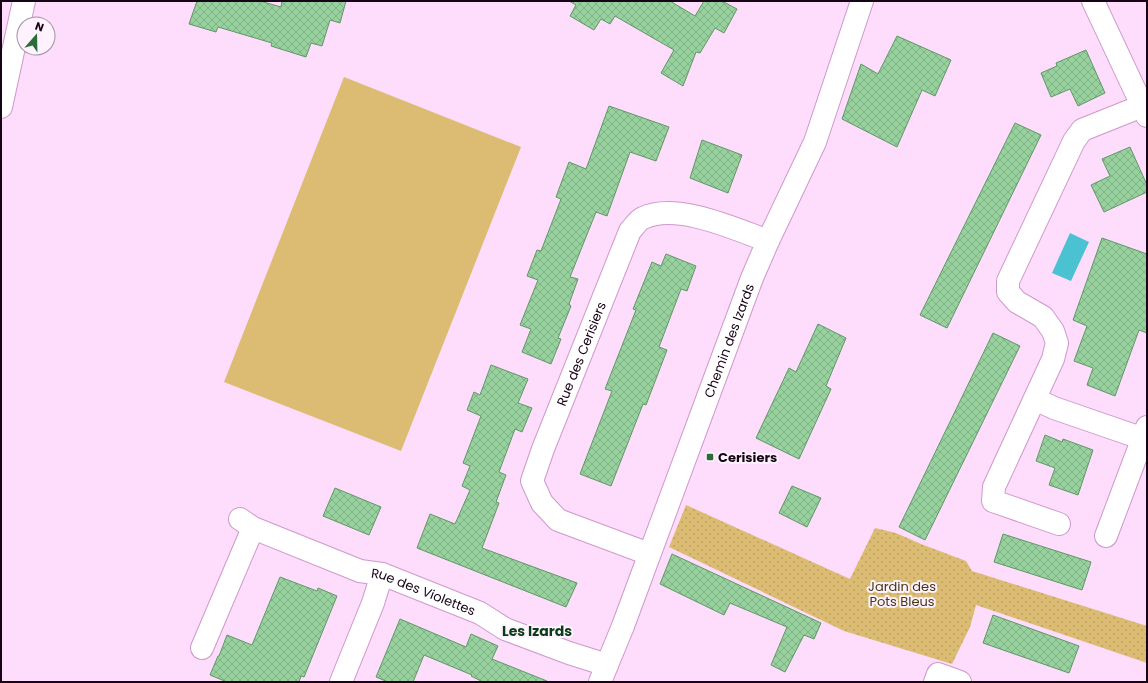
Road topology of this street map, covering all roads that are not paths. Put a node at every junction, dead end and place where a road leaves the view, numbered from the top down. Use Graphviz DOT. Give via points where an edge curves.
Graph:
graph roads {
  1 [pos="24,1"];
  2 [pos="862,1"];
  3 [pos="1093,1"];
  4 [pos="1,107"];
  5 [pos="1145,111"];
  6 [pos="768,241"];
  7 [pos="1035,399"];
  8 [pos="1146,435"];
  9 [pos="1059,524"];
  10 [pos="1106,536"];
  11 [pos="649,554"];
  12 [pos="382,574"];
  13 [pos="202,648"];
  14 [pos="603,674"];
  15 [pos="341,682"];
  16 [pos="935,682"];
  17 [pos="960,682"];
  1 -- 4 [label="street"];
  2 -- 6 [label="street, Chemin des Izards" via="815,142"];
  3 -- 5 [label="street"];
  5 -- 7 [label="street" via="1082,130 1074,141 1008,281 1008,292 1017,302 1043,317 1057,342 1053,359"];
  6 -- 11 [label="street, Chemin des Izards"];
  6 -- 11 [label="street, Rue des Cerisiers" via="691,215 665,213 642,218 630,231 544,449 532,481 542,503 558,520"];
  7 -- 8 [label="street" via="1054,408"];
  7 -- 9 [label="street" via="994,487 993,501"];
  8 -- 10 [label="street"];
  11 -- 14 [label="street, Chemin des Izards"];
  12 -- 13 [label="street, Rue des Violettes" via="360,571 246,524"];
  12 -- 14 [label="street, Rue des Violettes" via="480,613 505,629 569,653"];
  12 -- 15 [label="street"];
  16 -- 17 [label="street" via="938,674"];
}
